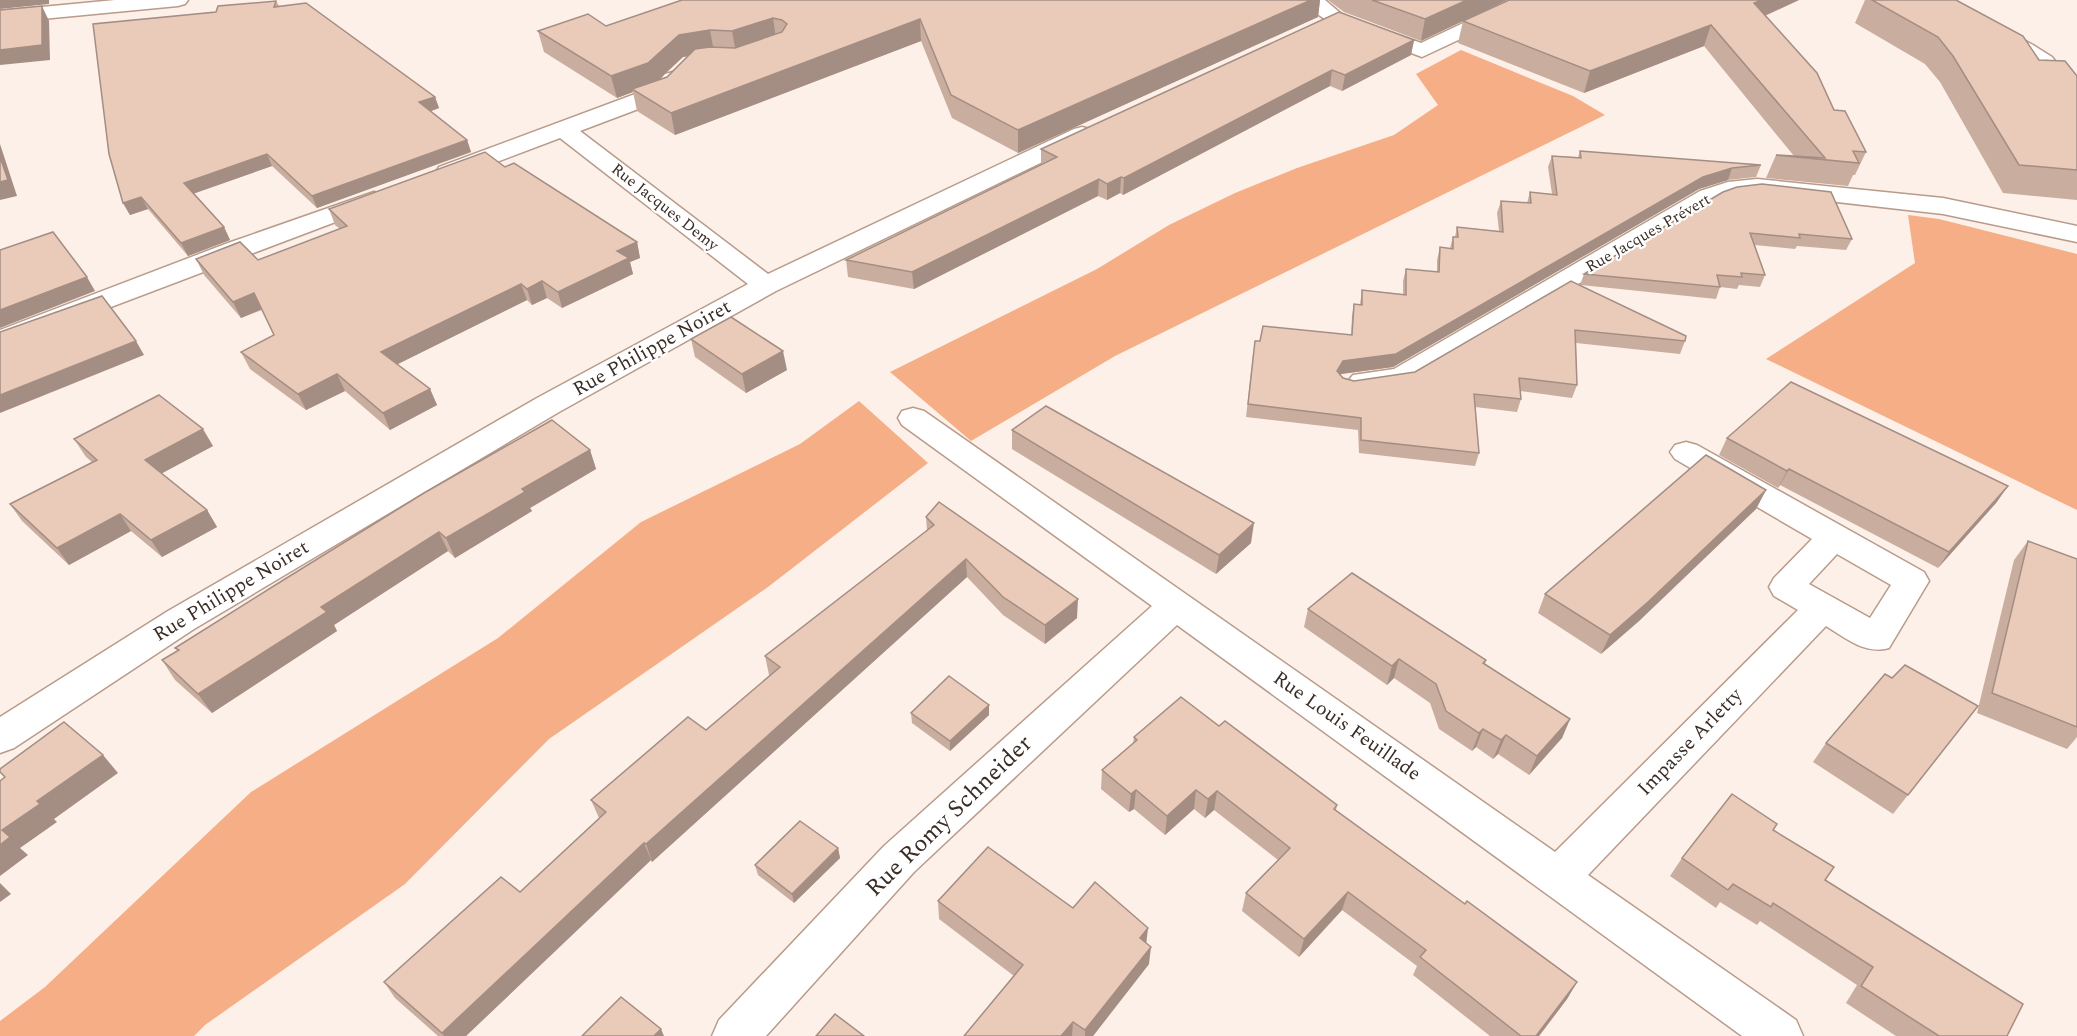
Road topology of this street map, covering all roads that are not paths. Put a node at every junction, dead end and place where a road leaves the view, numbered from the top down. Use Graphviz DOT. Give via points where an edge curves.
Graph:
graph roads {
  1 [pos="177,0"];
  2 [pos="1307,0"];
  3 [pos="1528,0"];
  4 [pos="1934,0"];
  5 [pos="0,17"];
  6 [pos="1336,18"];
  7 [pos="1305,32"];
  8 [pos="692,64"];
  9 [pos="689,88"];
  10 [pos="662,92"];
  11 [pos="2077,104"];
  12 [pos="1104,124"];
  13 [pos="564,130"];
  14 [pos="426,180"];
  15 [pos="392,192"];
  16 [pos="2077,234"];
  17 [pos="766,285"];
  18 [pos="0,340"];
  19 [pos="1351,382"];
  20 [pos="913,418"];
  21 [pos="1686,452"];
  22 [pos="1834,536"];
  23 [pos="1175,606"];
  24 [pos="1822,608"];
  25 [pos="0,737"];
  26 [pos="1558,877"];
  27 [pos="735,1036"];
  28 [pos="1780,1036"];
  1 -- 5 [label="street"];
  2 -- 6 [label="street"];
  3 -- 6 [label="street" via="1422,51"];
  4 -- 11 [label="street" via="2026,48 2044,62"];
  6 -- 7 [label="street"];
  8 -- 10 [label="street"];
  9 -- 10 [label="street"];
  10 -- 13 [label="street"];
  12 -- 17 [label="street, Rue Philippe Noiret"];
  13 -- 14 [label="street"];
  13 -- 17 [label="street, Rue Jacques Demy"];
  15 -- 18 [label="street"];
  16 -- 19 [label="street, Rue Jacques Prévert" via="1943,206 1757,186 1728,189 1708,196 1401,376"];
  17 -- 25 [label="street, Rue Philippe Noiret" via="548,405 181,620"];
  20 -- 23 [label="street, Rue Louis Feuillade"];
  21 -- 22 [label="street"];
  22 -- 24 [label="street" via="1786,587"];
  22 -- 24 [label="street" via="1912,581 1876,638"];
  23 -- 26 [label="street, Rue Louis Feuillade"];
  23 -- 27 [label="street, Rue Romy Schneider" via="899,859"];
  24 -- 26 [label="street, Impasse Arletty"];
  26 -- 28 [label="street, Rue Louis Feuillade"];
}
